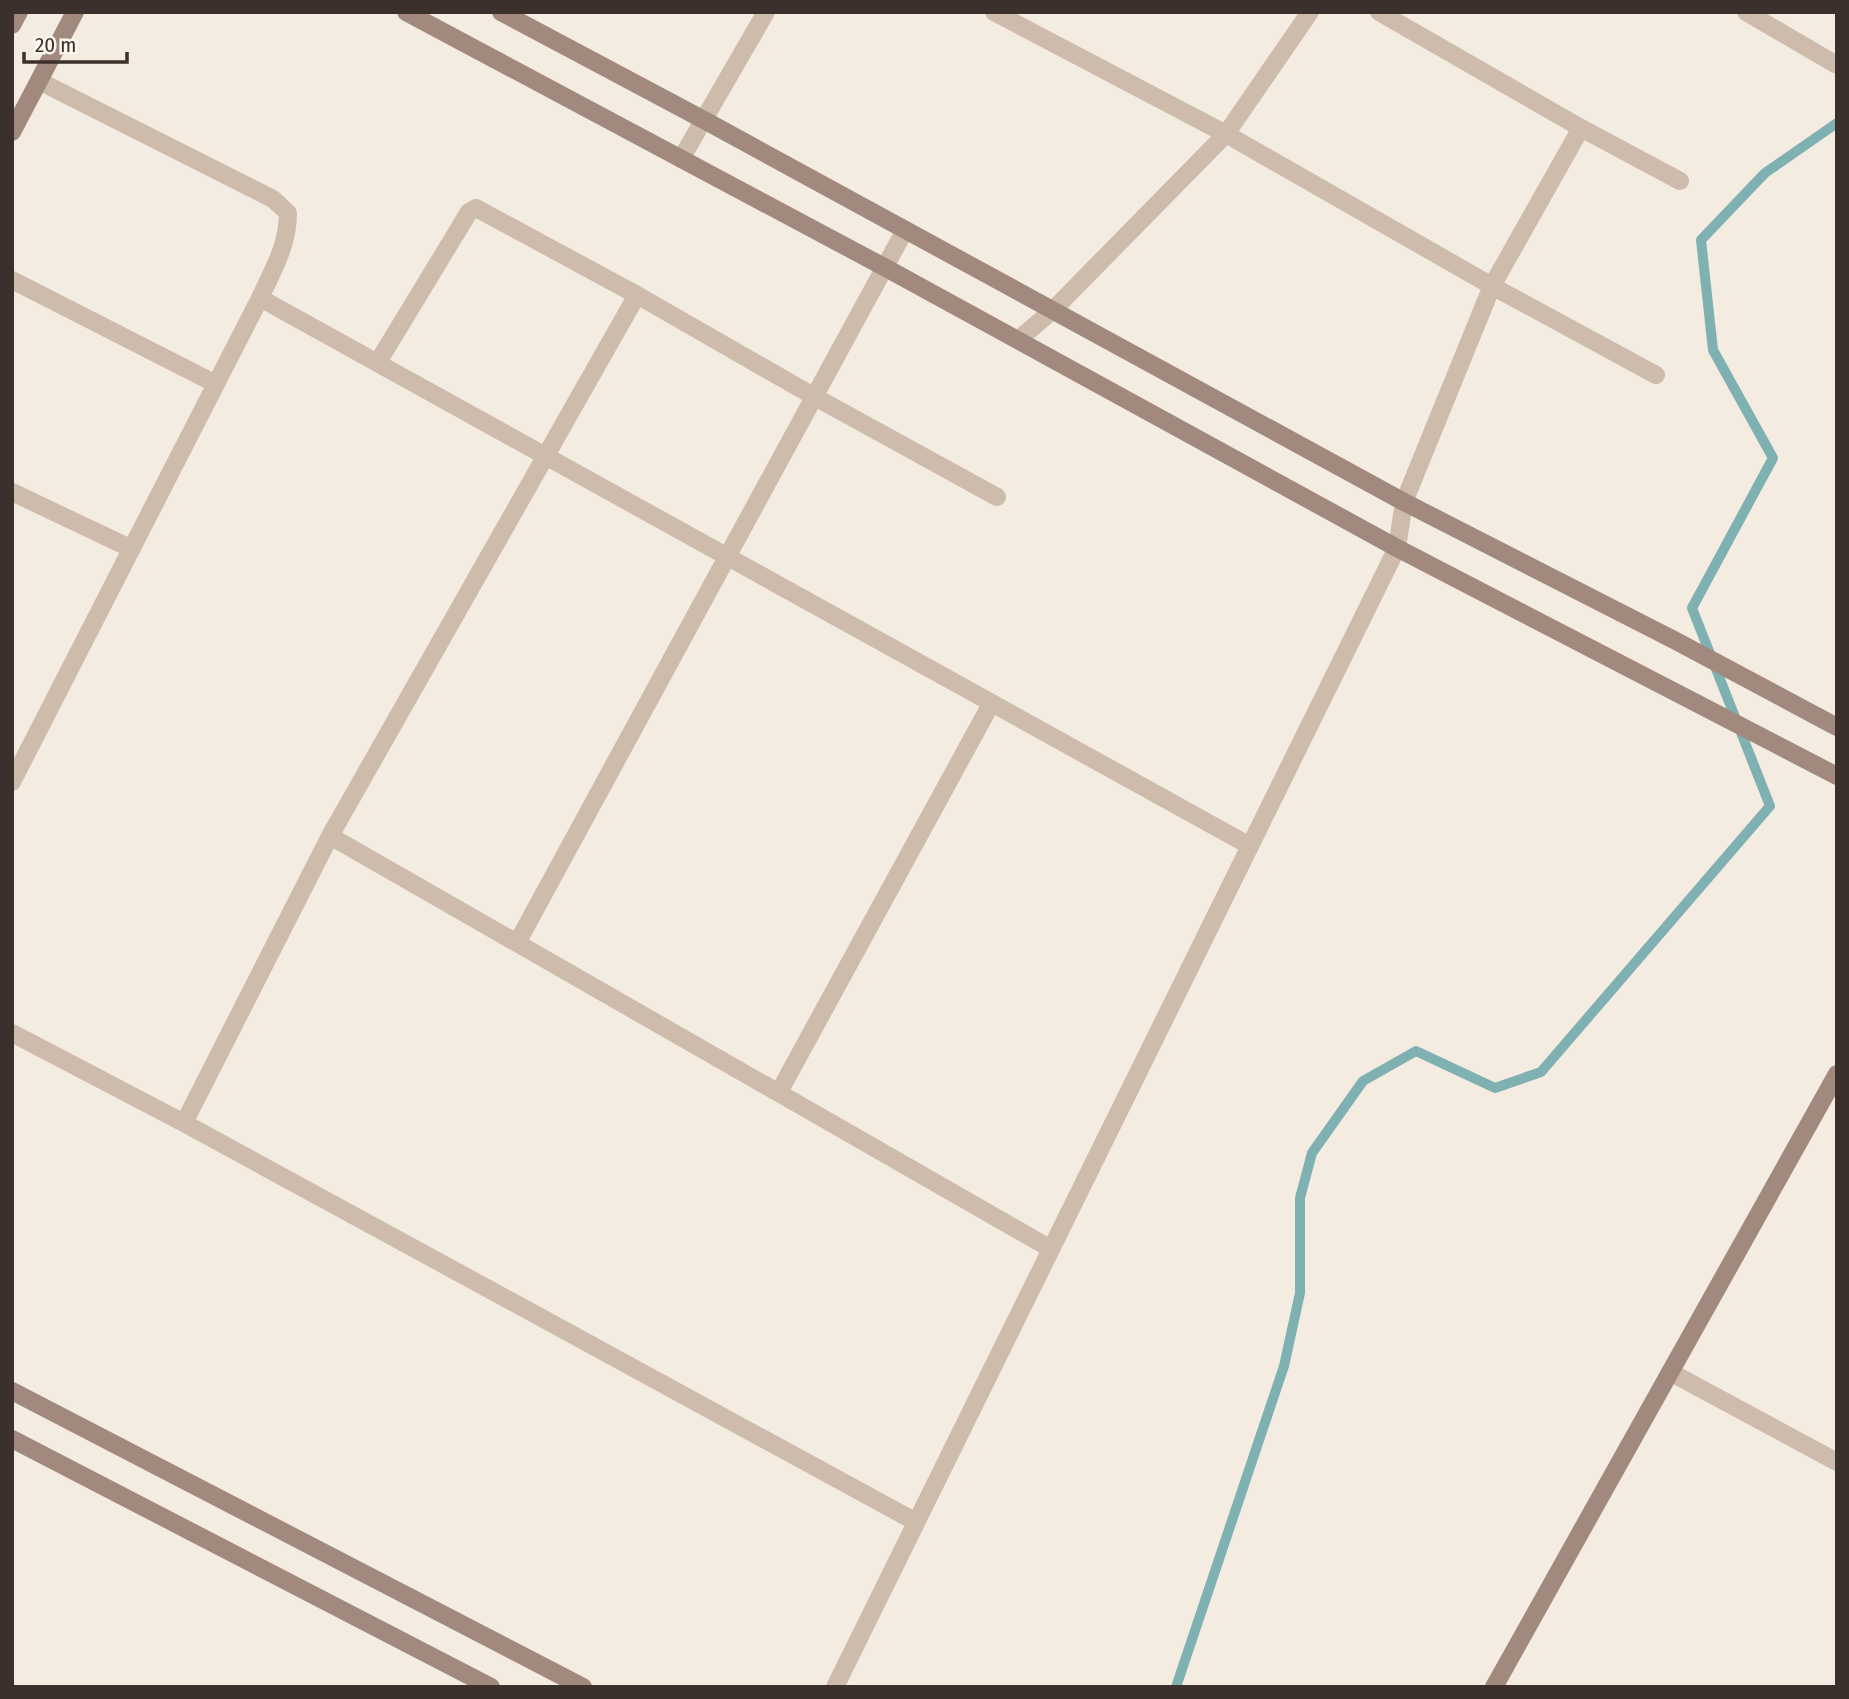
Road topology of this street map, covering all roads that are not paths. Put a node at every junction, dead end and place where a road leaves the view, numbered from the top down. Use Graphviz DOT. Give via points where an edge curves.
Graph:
graph roads {
  1 [pos="19,12"];
  2 [pos="75,12"];
  3 [pos="406,12"];
  4 [pos="501,12"];
  5 [pos="766,12"];
  6 [pos="994,12"];
  7 [pos="1310,12"];
  8 [pos="1379,12"];
  9 [pos="1746,12"];
  10 [pos="12,25"];
  11 [pos="1835,64"];
  12 [pos="38,81"];
  13 [pos="704,120"];
  14 [pos="1581,128"];
  15 [pos="12,132"];
  16 [pos="1226,134"];
  17 [pos="681,159"];
  18 [pos="1680,181"];
  19 [pos="905,230"];
  20 [pos="886,268"];
  21 [pos="12,280"];
  22 [pos="1492,286"];
  23 [pos="637,295"];
  24 [pos="260,299"];
  25 [pos="1053,310"];
  26 [pos="1018,340"];
  27 [pos="378,362"];
  28 [pos="1656,375"];
  29 [pos="216,384"];
  30 [pos="815,397"];
  31 [pos="545,456"];
  32 [pos="12,492"];
  33 [pos="997,497"];
  34 [pos="1404,502"];
  35 [pos="1397,548"];
  36 [pos="132,549"];
  37 [pos="727,557"];
  38 [pos="990,704"];
  39 [pos="1837,727"];
  40 [pos="1837,776"];
  41 [pos="12,782"];
  42 [pos="330,836"];
  43 [pos="1250,846"];
  44 [pos="517,943"];
  45 [pos="12,1033"];
  46 [pos="1837,1074"];
  47 [pos="779,1092"];
  48 [pos="184,1123"];
  49 [pos="1051,1249"];
  50 [pos="1670,1372"];
  51 [pos="12,1391"];
  52 [pos="12,1439"];
  53 [pos="1837,1462"];
  54 [pos="916,1522"];
  55 [pos="491,1687"];
  56 [pos="583,1687"];
  57 [pos="835,1687"];
  58 [pos="1494,1687"];
  1 -- 10 [label="street"];
  2 -- 12 [label="street"];
  3 -- 17 [label="street"];
  4 -- 13 [label="street"];
  5 -- 13 [label="street"];
  6 -- 16 [label="street"];
  7 -- 16 [label="street"];
  8 -- 14 [label="street"];
  9 -- 11 [label="street"];
  12 -- 15 [label="street"];
  12 -- 24 [label="street" via="247,185 288,213 288,232"];
  13 -- 17 [label="street"];
  13 -- 19 [label="street"];
  14 -- 18 [label="street"];
  14 -- 22 [label="street"];
  16 -- 22 [label="street"];
  16 -- 25 [label="street"];
  17 -- 20 [label="street"];
  19 -- 20 [label="street"];
  19 -- 25 [label="street"];
  20 -- 26 [label="street"];
  20 -- 30 [label="street"];
  21 -- 29 [label="street"];
  22 -- 28 [label="street"];
  22 -- 34 [label="street"];
  23 -- 27 [label="street" via="480,209 472,209"];
  23 -- 30 [label="street"];
  23 -- 31 [label="street"];
  24 -- 27 [label="street"];
  24 -- 29 [label="street"];
  25 -- 26 [label="street"];
  25 -- 34 [label="street"];
  26 -- 35 [label="street"];
  27 -- 31 [label="street"];
  29 -- 36 [label="street"];
  30 -- 33 [label="street"];
  30 -- 37 [label="street"];
  31 -- 37 [label="street"];
  31 -- 42 [label="street"];
  32 -- 36 [label="street"];
  34 -- 35 [label="street"];
  34 -- 39 [label="street"];
  35 -- 40 [label="street"];
  35 -- 43 [label="street"];
  36 -- 41 [label="street"];
  37 -- 38 [label="street"];
  37 -- 44 [label="street"];
  38 -- 43 [label="street"];
  38 -- 47 [label="street"];
  42 -- 44 [label="street"];
  42 -- 48 [label="street"];
  43 -- 49 [label="street"];
  44 -- 47 [label="street"];
  45 -- 48 [label="street"];
  46 -- 50 [label="street"];
  47 -- 49 [label="street"];
  48 -- 54 [label="street"];
  49 -- 54 [label="street"];
  50 -- 53 [label="street"];
  50 -- 58 [label="street"];
  51 -- 56 [label="street"];
  52 -- 55 [label="street"];
  54 -- 57 [label="street"];
}
